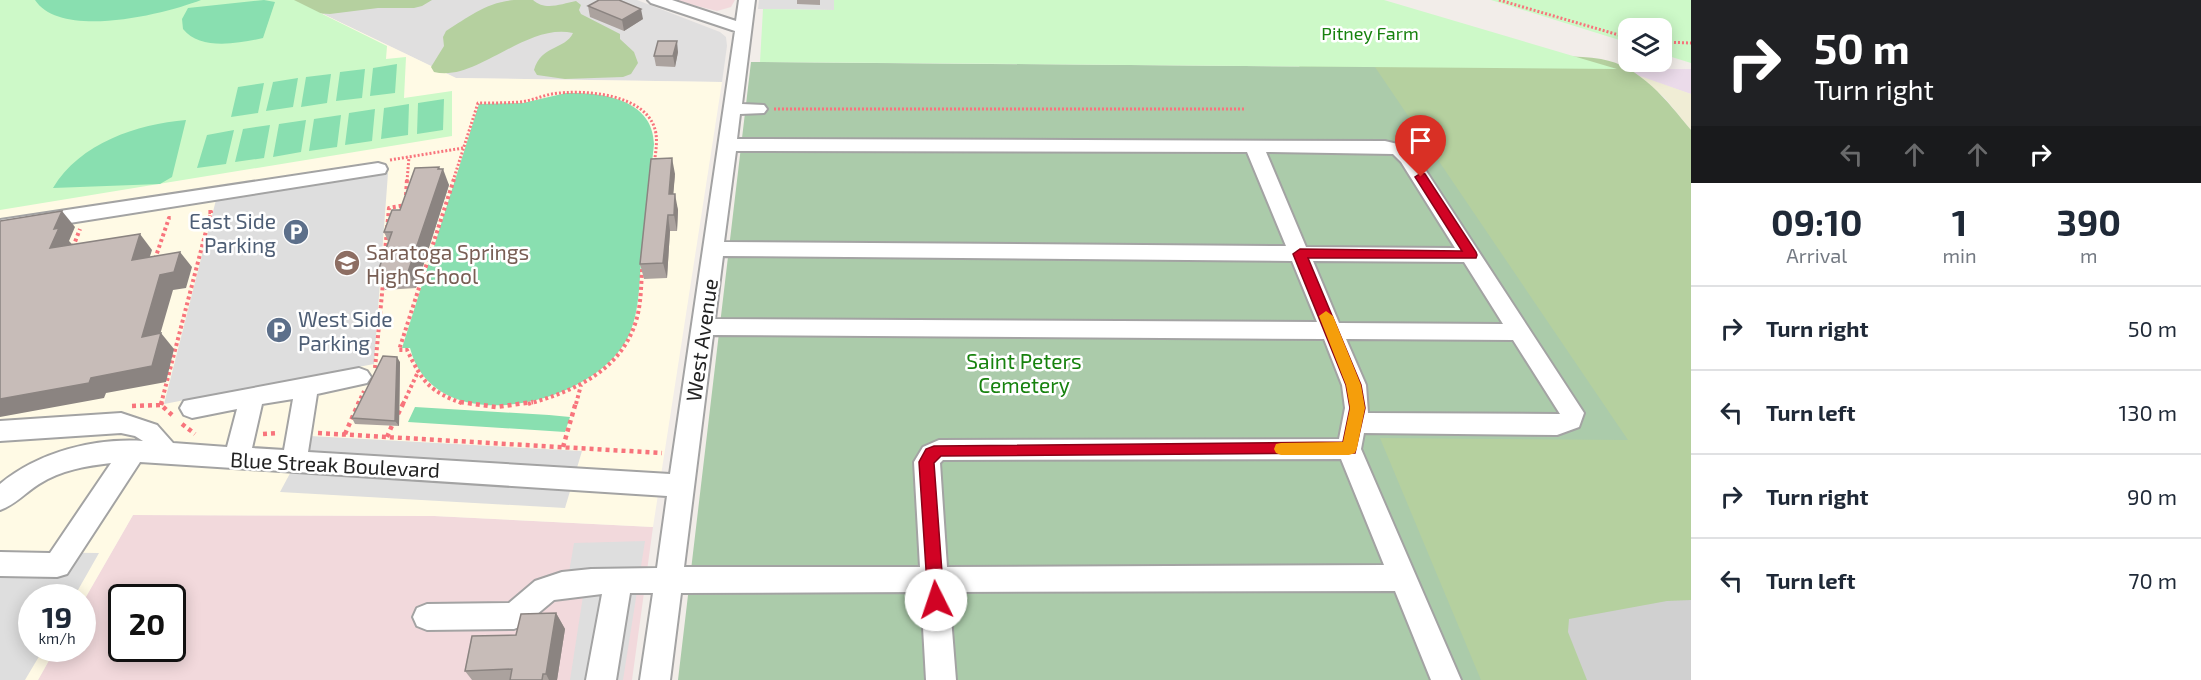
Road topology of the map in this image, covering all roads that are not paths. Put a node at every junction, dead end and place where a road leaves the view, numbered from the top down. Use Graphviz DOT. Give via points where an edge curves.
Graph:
graph roads {
  1 [pos="656,0"];
  2 [pos="747,0"];
  3 [pos="743,28"];
  4 [pos="731,109"];
  5 [pos="758,109"];
  6 [pos="727,145"];
  7 [pos="1255,148"];
  8 [pos="383,164"];
  9 [pos="0,227"];
  10 [pos="713,249"];
  11 [pos="1300,254"];
  12 [pos="1471,255"];
  13 [pos="703,327"];
  14 [pos="1332,331"];
  15 [pos="1521,332"];
  16 [pos="366,378"];
  17 [pos="307,386"];
  18 [pos="252,396"];
  19 [pos="192,408"];
  20 [pos="1356,423"];
  21 [pos="0,431"];
  22 [pos="1349,448"];
  23 [pos="133,451"];
  24 [pos="166,454"];
  25 [pos="237,458"];
  26 [pos="294,462"];
  27 [pos="682,486"];
  28 [pos="0,499"];
  29 [pos="0,564"];
  30 [pos="1404,578"];
  31 [pos="668,580"];
  32 [pos="935,580"];
  33 [pos="618,582"];
  34 [pos="427,616"];
  35 [pos="601,680"];
  36 [pos="655,680"];
  37 [pos="942,680"];
  38 [pos="1446,680"];
  1 -- 3 [label="street"];
  2 -- 3 [label="street, West Avenue"];
  3 -- 4 [label="street, West Avenue"];
  4 -- 5 [label="street"];
  4 -- 6 [label="street, West Avenue"];
  6 -- 7 [label="street"];
  6 -- 10 [label="street, West Avenue"];
  7 -- 11 [label="street"];
  7 -- 12 [label="street" via="1399,150"];
  8 -- 9 [label="street"];
  10 -- 11 [label="street"];
  10 -- 13 [label="street, West Avenue"];
  11 -- 12 [label="street"];
  11 -- 14 [label="street"];
  12 -- 15 [label="street"];
  13 -- 14 [label="street"];
  13 -- 27 [label="street, West Avenue"];
  14 -- 15 [label="street"];
  14 -- 20 [label="street" via="1353,385"];
  15 -- 20 [label="street" via="1569,406 1570,420 1565,423"];
  16 -- 17 [label="street"];
  17 -- 18 [label="street"];
  17 -- 26 [label="street"];
  18 -- 19 [label="street"];
  18 -- 25 [label="street"];
  20 -- 22 [label="street"];
  21 -- 24 [label="street" via="121,423 155,435"];
  22 -- 30 [label="street"];
  22 -- 32 [label="street" via="939,450 927,462"];
  23 -- 24 [label="street, Blue Streak Boulevard"];
  23 -- 28 [label="street, Blue Streak Boulevard" via="77,456 45,467"];
  23 -- 29 [label="street" via="57,565"];
  24 -- 25 [label="street, Blue Streak Boulevard"];
  25 -- 26 [label="street, Blue Streak Boulevard"];
  26 -- 27 [label="street, Blue Streak Boulevard"];
  27 -- 31 [label="street, West Avenue"];
  30 -- 32 [label="street"];
  30 -- 38 [label="street"];
  31 -- 32 [label="street"];
  31 -- 33 [label="street"];
  31 -- 36 [label="street, West Avenue"];
  32 -- 37 [label="street"];
  33 -- 34 [label="street" via="569,583 549,588 514,616"];
  33 -- 35 [label="street"];
}
